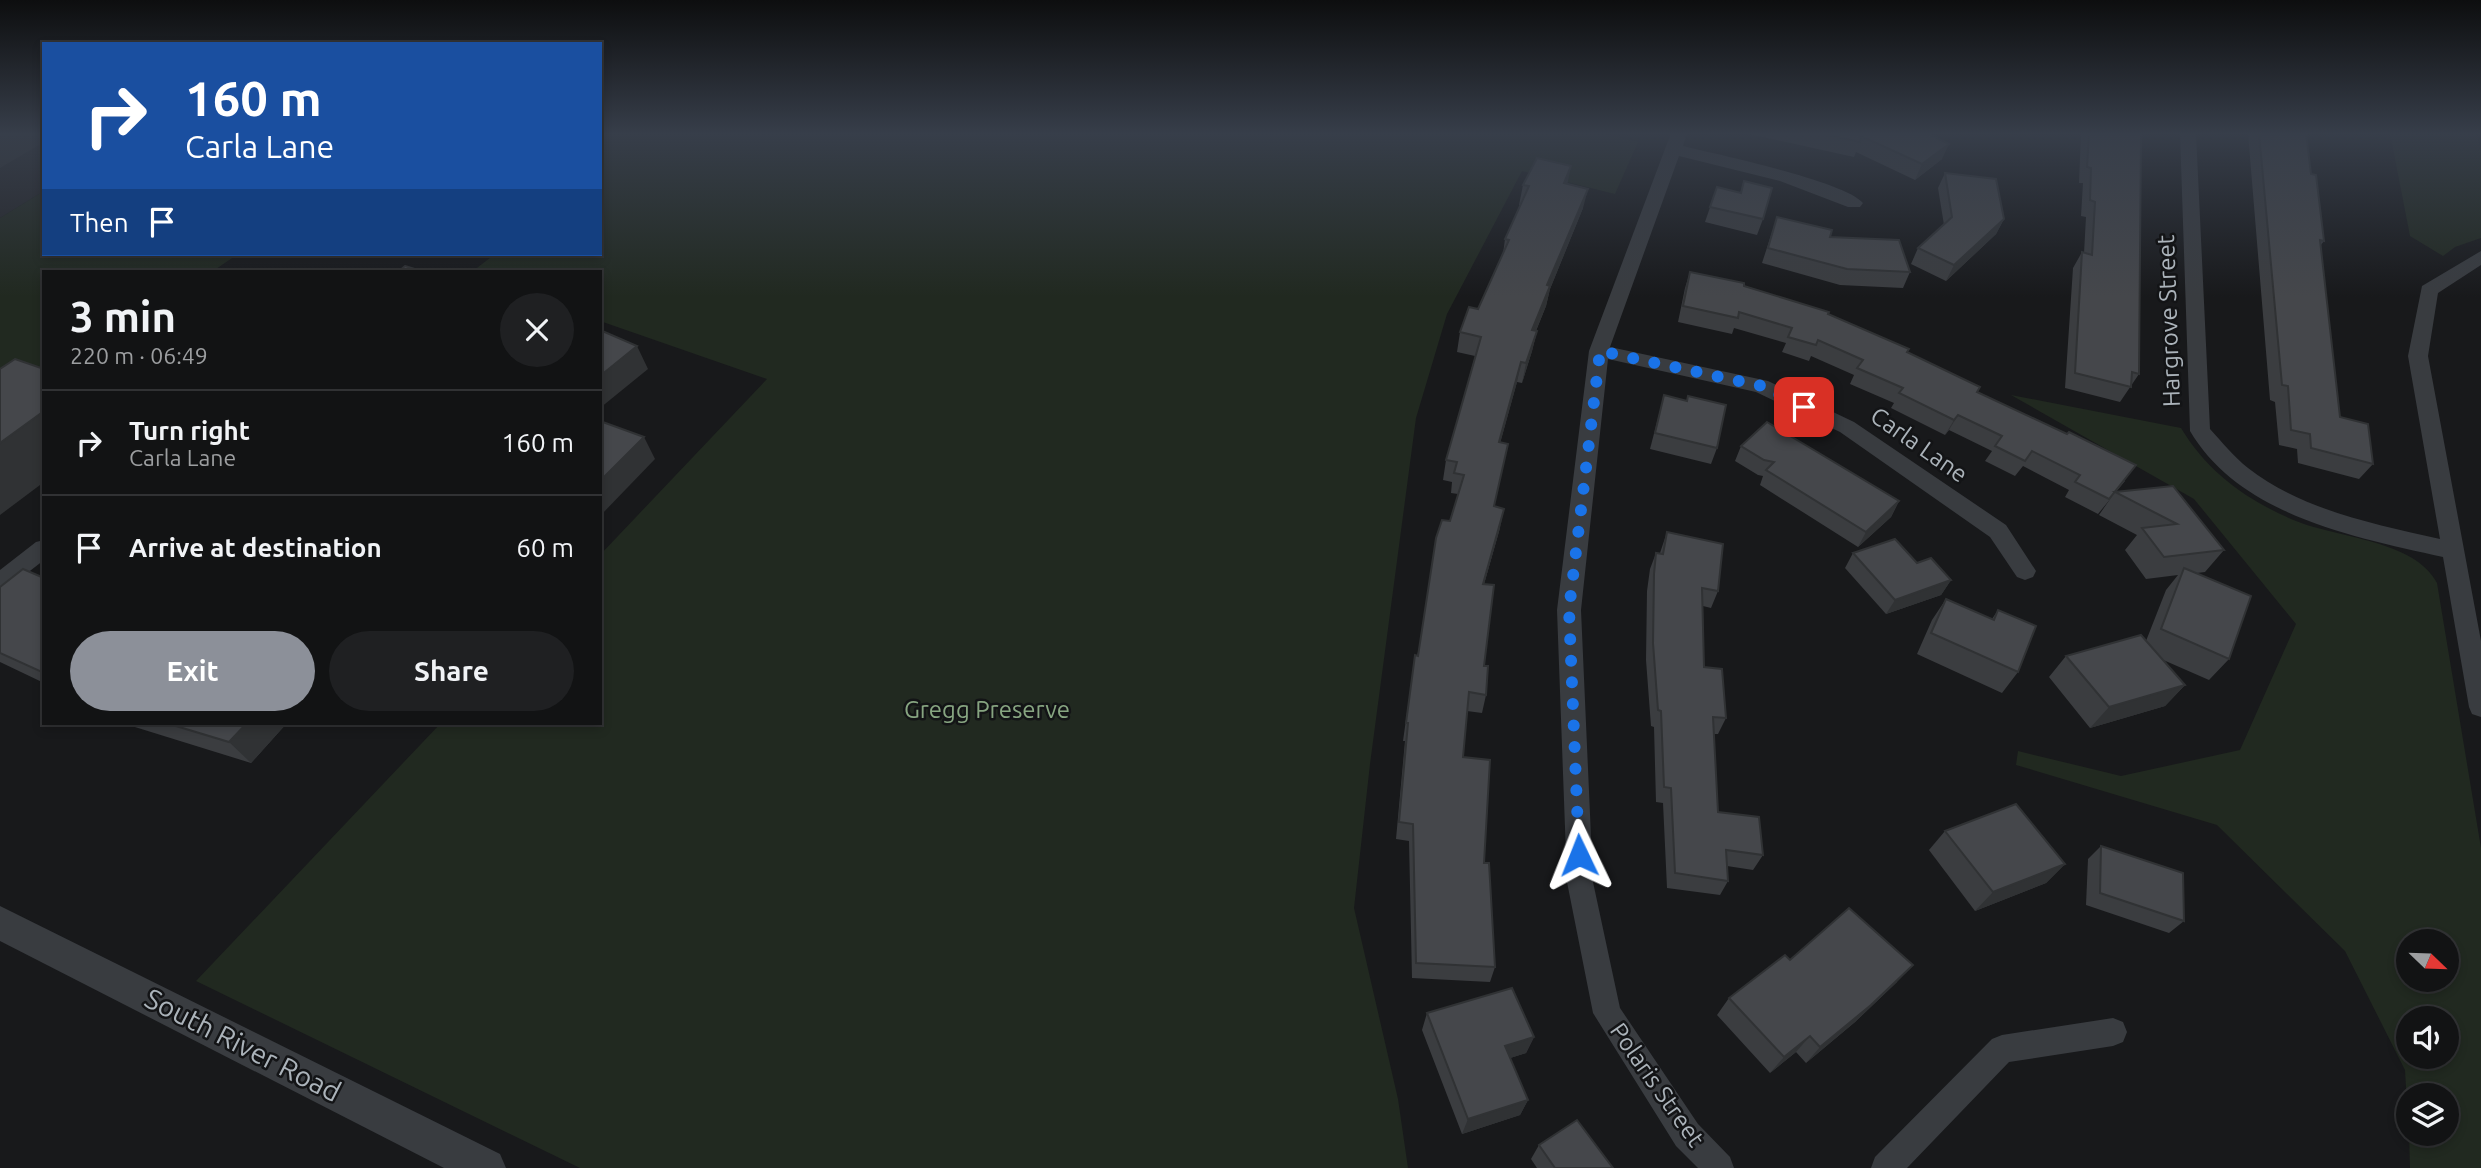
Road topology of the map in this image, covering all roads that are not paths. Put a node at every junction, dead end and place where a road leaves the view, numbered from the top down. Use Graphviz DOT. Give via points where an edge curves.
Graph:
graph roads {
  1 [pos="1658,188"];
  2 [pos="1820,188"];
  3 [pos="2190,188"];
  4 [pos="1854,203"];
  5 [pos="2481,257"];
  6 [pos="1600,351"];
  7 [pos="42,550"];
  8 [pos="2453,551"];
  9 [pos="2025,571"];
  10 [pos="0,582"];
  11 [pos="2481,707"];
  12 [pos="0,923"];
  13 [pos="2113,1032"];
  14 [pos="486,1168"];
  15 [pos="1719,1168"];
  16 [pos="1886,1168"];
  1 -- 6 [label="street, Polaris Street"];
  2 -- 4 [label="street"];
  3 -- 8 [label="street, Hargrove Street" via="2200,431 2241,475 2297,507"];
  5 -- 8 [label="street" via="2429,290 2418,356"];
  6 -- 9 [label="street, Carla Lane" via="1762,386 1847,428 1998,531"];
  6 -- 15 [label="street, Polaris Street" via="1569,610 1580,882 1607,1013 1687,1135"];
  7 -- 10 [label="street"];
  8 -- 11 [label="street"];
  12 -- 14 [label="street, South River Road"];
  13 -- 16 [label="street" via="2002,1049"];
}
